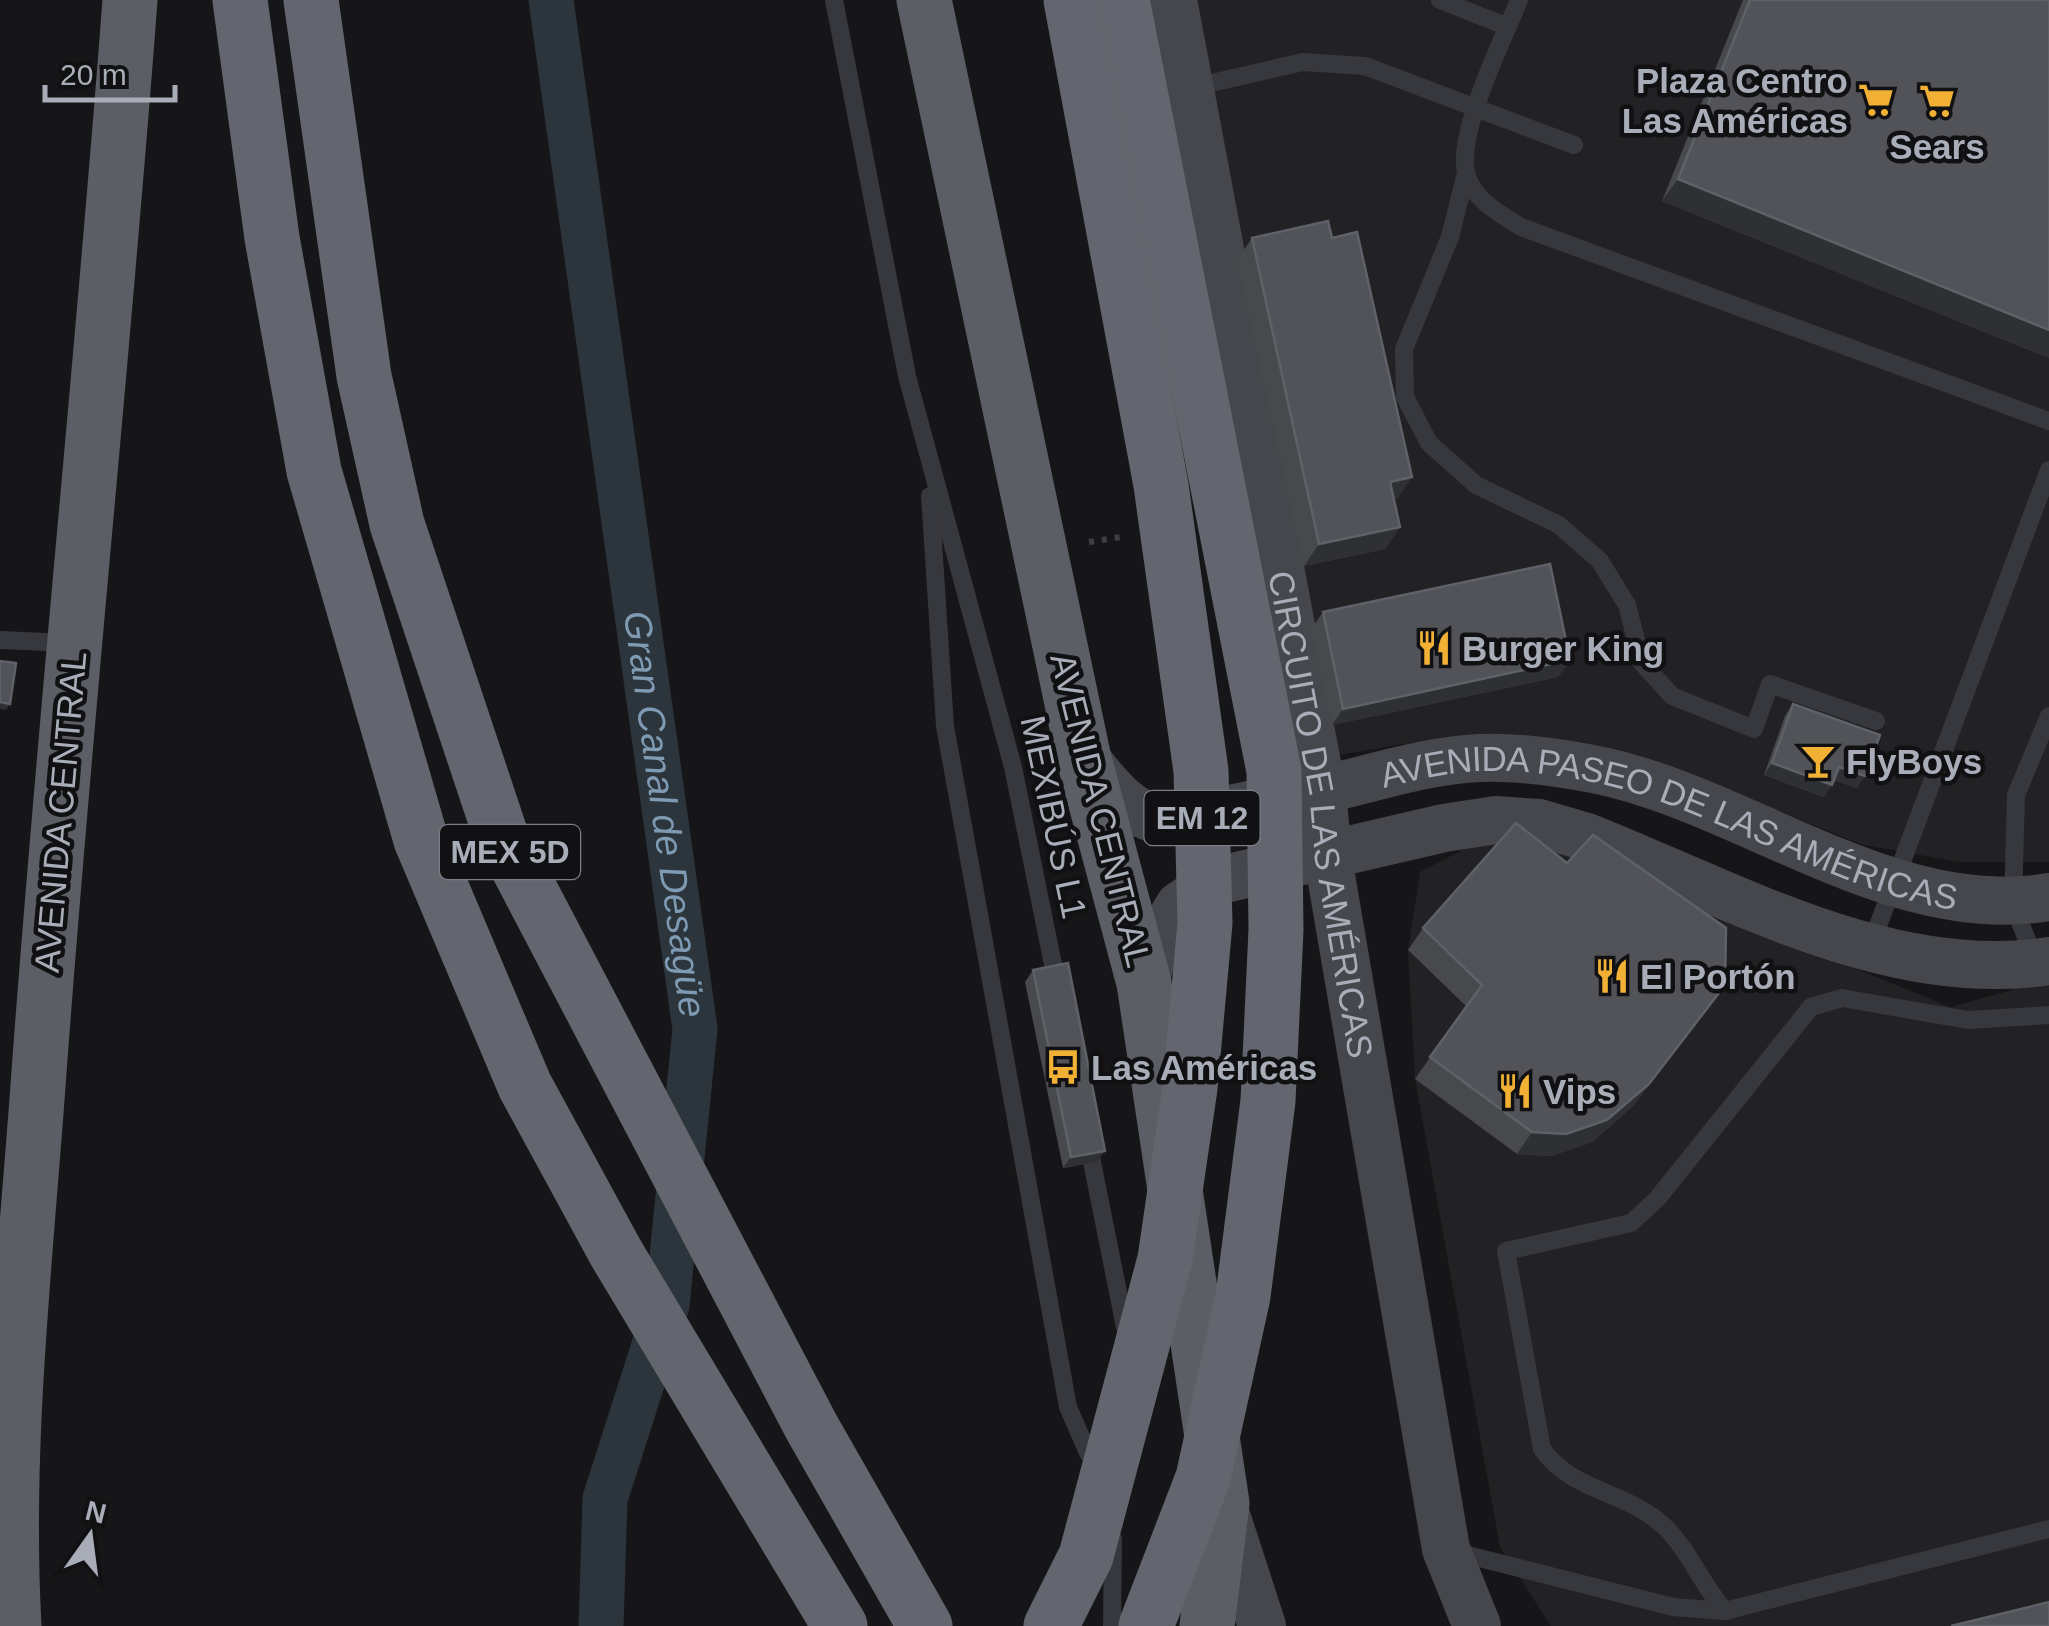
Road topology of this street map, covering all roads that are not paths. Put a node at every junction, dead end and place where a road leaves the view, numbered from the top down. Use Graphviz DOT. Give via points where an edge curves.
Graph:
graph roads {
  1 [pos="130,0"];
  2 [pos="240,0"];
  3 [pos="312,0"];
  4 [pos="834,0"];
  5 [pos="924,0"];
  6 [pos="1071,0"];
  7 [pos="1122,0"];
  8 [pos="1173,0"];
  9 [pos="1440,0"];
  10 [pos="1519,0"];
  11 [pos="1508,27"];
  12 [pos="1190,88"];
  13 [pos="1478,110"];
  14 [pos="1574,145"];
  15 [pos="1466,173"];
  16 [pos="2049,421"];
  17 [pos="928,461"];
  18 [pos="2049,470"];
  19 [pos="0,640"];
  20 [pos="75,644"];
  21 [pos="2049,716"];
  22 [pos="1876,721"];
  23 [pos="1082,755"];
  24 [pos="1322,790"];
  25 [pos="1328,858"];
  26 [pos="1894,880"];
  27 [pos="2031,900"];
  28 [pos="1869,950"];
  29 [pos="2042,962"];
  30 [pos="1144,983"];
  31 [pos="1060,1001"];
  32 [pos="2049,1015"];
  33 [pos="1084,1118"];
  34 [pos="1114,1485"];
  35 [pos="1222,1503"];
  36 [pos="2049,1528"];
  37 [pos="1446,1549"];
  38 [pos="1725,1611"];
  39 [pos="14,1626"];
  40 [pos="840,1626"];
  41 [pos="925,1626"];
  42 [pos="1051,1626"];
  43 [pos="1112,1626"];
  44 [pos="1146,1626"];
  45 [pos="1207,1626"];
  46 [pos="1262,1626"];
  47 [pos="1477,1626"];
  1 -- 20 [label="highway, AVENIDA CENTRAL"];
  2 -- 40 [label="highway, MEX 5D" via="272,238 314,471 421,840 524,1086"];
  3 -- 41 [label="highway, MEX 5D" via="364,376 392,505 500,833 811,1426"];
  4 -- 17 [label="lane, MEXIBÚS L1"];
  5 -- 23 [label="highway, AVENIDA CENTRAL"];
  6 -- 42 [label="highway, EM 12" via="1163,504 1201,770 1204,922 1190,1088 1165,1259 1086,1556"];
  7 -- 44 [label="highway, EM 12" via="1274,771 1268,1101 1244,1296 1203,1478"];
  8 -- 12 [label="main road, CIRCUITO DE LAS AMÉRICAS"];
  9 -- 11 [label="lane"];
  10 -- 11 [label="lane"];
  11 -- 13 [label="lane"];
  12 -- 13 [label="lane" via="1303,62 1365,66"];
  12 -- 24 [label="main road, CIRCUITO DE LAS AMÉRICAS"];
  13 -- 14 [label="lane"];
  13 -- 15 [label="lane"];
  15 -- 16 [label="lane" via="1486,205 1520,226"];
  15 -- 22 [label="lane" via="1450,237 1404,349 1405,398 1429,443 1476,485 1559,526 1600,560 1627,604 1642,663 1672,696 1754,729 1770,684"];
  17 -- 31 [label="lane, MEXIBÚS L1" via="1013,767"];
  17 -- 34 [label="lane, MEXIBÚS L1" via="946,726 1068,1407 1088,1453"];
  18 -- 26 [label="lane"];
  19 -- 20 [label="lane"];
  20 -- 39 [label="highway, AVENIDA CENTRAL" via="14,1406"];
  21 -- 27 [label="lane" via="2016,795"];
  23 -- 24 [label="main road, AVENIDA PASEO DE LAS AMÉRICAS" via="1118,799 1146,818 1166,822"];
  23 -- 30 [label="highway, AVENIDA CENTRAL"];
  24 -- 25 [label="main road, CIRCUITO DE LAS AMÉRICAS"];
  24 -- 26 [label="main road, AVENIDA PASEO DE LAS AMÉRICAS" via="1480,758 1598,770"];
  25 -- 28 [label="main road, AVENIDA PASEO DE LAS AMÉRICAS" via="1444,828 1496,820 1539,823"];
  25 -- 30 [label="main road, AVENIDA PASEO DE LAS AMÉRICAS" via="1216,881 1179,906"];
  25 -- 37 [label="main road, CIRCUITO DE LAS AMÉRICAS"];
  26 -- 27 [label="main road, AVENIDA PASEO DE LAS AMÉRICAS"];
  26 -- 28 [label="lane"];
  27 -- 29 [label="lane"];
  28 -- 29 [label="main road, AVENIDA PASEO DE LAS AMÉRICAS" via="1973,967"];
  30 -- 35 [label="highway, AVENIDA CENTRAL"];
  32 -- 38 [label="lane" via="1968,1020 1842,998 1812,1007 1632,1224 1506,1250 1542,1449 1556,1470 1665,1526"];
  33 -- 34 [label="lane" via="1137,1385 1130,1443"];
  34 -- 43 [label="lane"];
  35 -- 45 [label="highway, AVENIDA CENTRAL"];
  35 -- 46 [label="main road"];
  36 -- 38 [label="lane"];
  37 -- 38 [label="lane" via="1673,1607"];
  37 -- 47 [label="main road, CIRCUITO DE LAS AMÉRICAS"];
}
